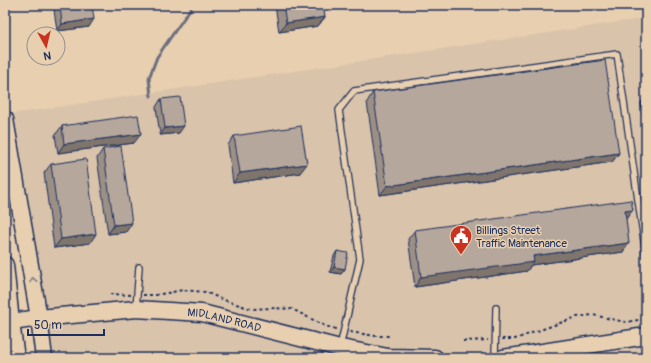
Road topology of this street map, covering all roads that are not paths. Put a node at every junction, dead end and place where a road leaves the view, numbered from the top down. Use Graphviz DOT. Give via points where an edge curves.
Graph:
graph roads {
  1 [pos="5,119"];
  2 [pos="646,255"];
  3 [pos="5,265"];
  4 [pos="138,267"];
  5 [pos="136,302"];
  6 [pos="496,308"];
  7 [pos="40,318"];
  8 [pos="8,323"];
  9 [pos="646,336"];
  10 [pos="340,348"];
  11 [pos="16,358"];
  12 [pos="44,358"];
  13 [pos="435,358"];
  14 [pos="495,358"];
  15 [pos="503,358"];
  7 -- 1 [label="main road, one-way"];
  2 -- 10 [label="lane" via="618,54 354,91 339,110 360,259"];
  3 -- 8 [label="main road"];
  4 -- 5 [label="lane"];
  5 -- 7 [label="main road, MIDLAND ROAD"];
  5 -- 10 [label="main road, MIDLAND ROAD" via="202,313"];
  6 -- 14 [label="lane"];
  7 -- 8 [label="main road, MIDLAND ROAD"];
  7 -- 12 [label="main road"];
  8 -- 11 [label="main road"];
  9 -- 15 [label="main road"];
  10 -- 13 [label="main road, MIDLAND ROAD" via="388,357"];
}
